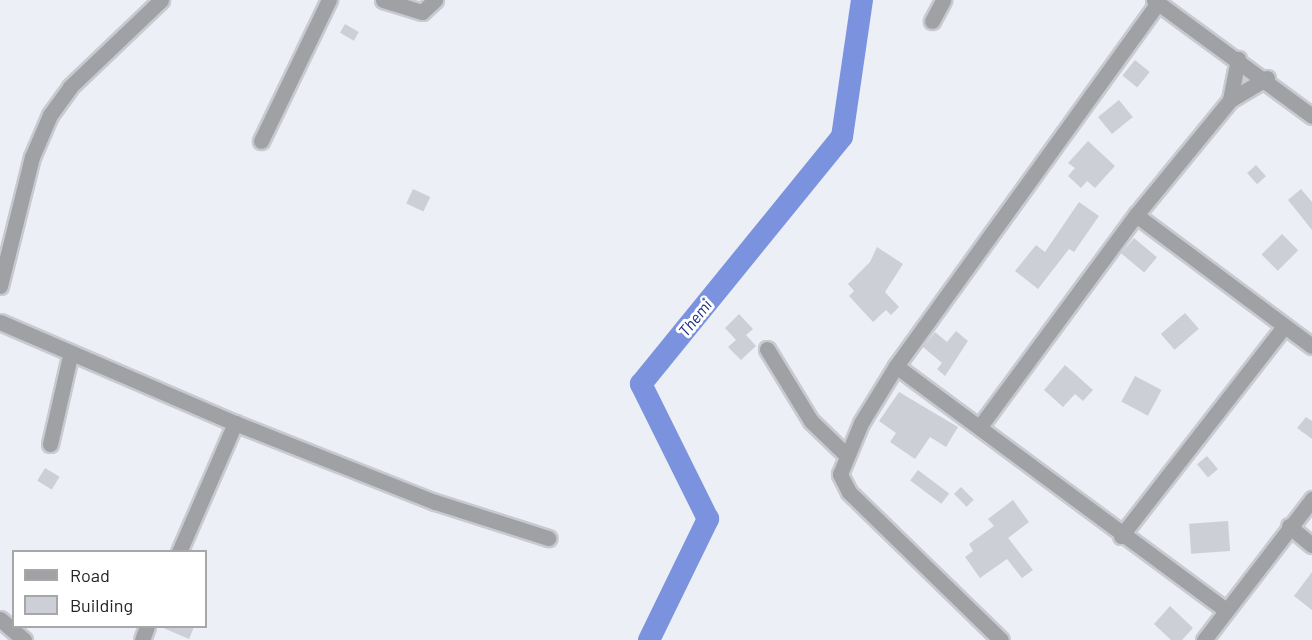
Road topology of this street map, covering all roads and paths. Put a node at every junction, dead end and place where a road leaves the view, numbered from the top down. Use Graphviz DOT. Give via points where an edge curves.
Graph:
graph roads {
  1 [pos="161,0"];
  2 [pos="329,0"];
  3 [pos="382,0"];
  4 [pos="435,0"];
  5 [pos="943,0"];
  6 [pos="1156,2"];
  7 [pos="932,21"];
  8 [pos="1238,59"];
  9 [pos="1267,78"];
  10 [pos="1230,100"];
  11 [pos="1312,116"];
  12 [pos="261,141"];
  13 [pos="1136,215"];
  14 [pos="0,286"];
  15 [pos="0,322"];
  16 [pos="1283,328"];
  17 [pos="1312,346"];
  18 [pos="767,349"];
  19 [pos="70,356"];
  20 [pos="896,366"];
  21 [pos="235,423"];
  22 [pos="981,425"];
  23 [pos="50,444"];
  24 [pos="845,454"];
  25 [pos="1312,499"];
  26 [pos="1290,526"];
  27 [pos="1121,536"];
  28 [pos="548,538"];
  29 [pos="1312,545"];
  30 [pos="180,550"];
  31 [pos="1226,610"];
  32 [pos="0,619"];
  33 [pos="24,640"];
  34 [pos="1001,640"];
  35 [pos="1204,640"];
  1 -- 14 [label="street" via="70,87 51,115 32,157"];
  2 -- 12 [label="street"];
  3 -- 4 [label="street" via="422,12"];
  5 -- 7 [label="street"];
  6 -- 8 [label="street"];
  6 -- 20 [label="street"];
  8 -- 9 [label="street"];
  8 -- 10 [label="street"];
  9 -- 10 [label="street"];
  9 -- 11 [label="street"];
  10 -- 13 [label="street"];
  13 -- 16 [label="street"];
  13 -- 22 [label="street"];
  15 -- 19 [label="street"];
  16 -- 17 [label="street"];
  16 -- 27 [label="street"];
  18 -- 24 [label="street" via="811,421"];
  19 -- 21 [label="street"];
  19 -- 23 [label="street"];
  20 -- 22 [label="street"];
  20 -- 24 [label="street"];
  21 -- 28 [label="street" via="435,502"];
  21 -- 30 [label="street"];
  22 -- 27 [label="street"];
  24 -- 34 [label="street" via="840,474 849,492"];
  25 -- 26 [label="street"];
  26 -- 29 [label="street"];
  26 -- 31 [label="street"];
  27 -- 31 [label="street"];
  31 -- 35 [label="street"];
  32 -- 33 [label="street"];
}
